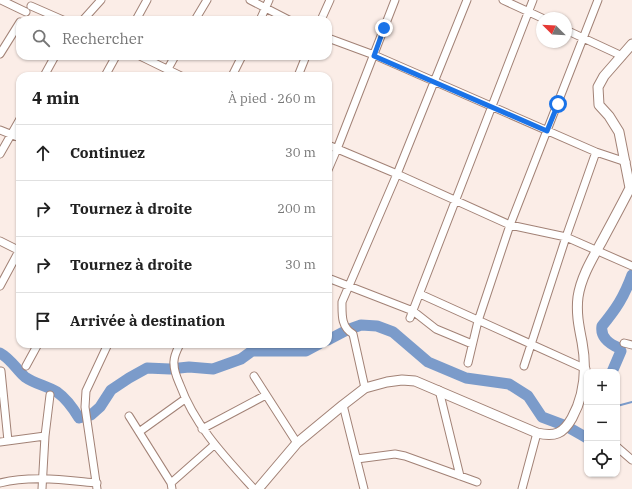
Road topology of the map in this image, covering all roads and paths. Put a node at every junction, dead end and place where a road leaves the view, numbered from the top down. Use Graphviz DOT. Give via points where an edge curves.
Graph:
graph roads {
  1 [pos="1,0"];
  2 [pos="101,0"];
  3 [pos="147,0"];
  4 [pos="206,0"];
  5 [pos="250,0"];
  6 [pos="269,0"];
  7 [pos="330,0"];
  8 [pos="395,0"];
  9 [pos="467,0"];
  10 [pos="503,0"];
  11 [pos="533,0"];
  12 [pos="598,0"];
  13 [pos="33,3"];
  14 [pos="265,8"];
  15 [pos="26,12"];
  16 [pos="529,12"];
  17 [pos="536,15"];
  18 [pos="24,16"];
  19 [pos="56,16"];
  20 [pos="87,16"];
  21 [pos="138,16"];
  22 [pos="197,16"];
  23 [pos="262,16"];
  24 [pos="281,16"];
  25 [pos="323,16"];
  26 [pos="16,29"];
  27 [pos="572,33"];
  28 [pos="583,38"];
  29 [pos="332,40"];
  30 [pos="632,44"];
  31 [pos="0,54"];
  32 [pos="374,56"];
  33 [pos="622,56"];
  34 [pos="53,60"];
  35 [pos="114,60"];
  36 [pos="146,60"];
  37 [pos="172,60"];
  38 [pos="240,60"];
  39 [pos="304,60"];
  40 [pos="46,72"];
  41 [pos="107,72"];
  42 [pos="164,72"];
  43 [pos="166,72"];
  44 [pos="234,72"];
  45 [pos="300,72"];
  46 [pos="433,82"];
  47 [pos="493,107"];
  48 [pos="16,126"];
  49 [pos="0,130"];
  50 [pos="547,131"];
  51 [pos="11,135"];
  52 [pos="16,137"];
  53 [pos="332,147"];
  54 [pos="337,149"];
  55 [pos="596,152"];
  56 [pos="0,154"];
  57 [pos="332,161"];
  58 [pos="626,162"];
  59 [pos="397,174"];
  60 [pos="456,200"];
  61 [pos="510,225"];
  62 [pos="566,237"];
  63 [pos="0,241"];
  64 [pos="16,248"];
  65 [pos="597,251"];
  66 [pos="16,257"];
  67 [pos="632,266"];
  68 [pos="332,280"];
  69 [pos="0,286"];
  70 [pos="349,286"];
  71 [pos="420,294"];
  72 [pos="411,315"];
  73 [pos="478,321"];
  74 [pos="472,344"];
  75 [pos="532,344"];
  76 [pos="36,348"];
  77 [pos="106,348"];
  78 [pos="179,348"];
  79 [pos="468,363"];
  80 [pos="26,366"];
  81 [pos="524,366"];
  82 [pos="586,369"];
  83 [pos="1,371"];
  84 [pos="254,376"];
  85 [pos="584,382"];
  86 [pos="365,388"];
  87 [pos="439,390"];
  88 [pos="50,395"];
  89 [pos="266,395"];
  90 [pos="185,399"];
  91 [pos="343,405"];
  92 [pos="129,416"];
  93 [pos="202,429"];
  94 [pos="139,432"];
  95 [pos="537,433"];
  96 [pos="45,436"];
  97 [pos="8,441"];
  98 [pos="0,442"];
  99 [pos="297,444"];
  100 [pos="214,445"];
  101 [pos="620,450"];
  102 [pos="357,459"];
  103 [pos="632,460"];
  104 [pos="460,476"];
  105 [pos="42,478"];
  106 [pos="477,482"];
  107 [pos="0,483"];
  108 [pos="97,486"];
  109 [pos="172,486"];
  110 [pos="42,489"];
  111 [pos="254,489"];
  112 [pos="258,489"];
  113 [pos="364,489"];
  114 [pos="522,489"];
  1 -- 15 [label="street"];
  2 -- 20 [label="street"];
  3 -- 21 [label="street"];
  4 -- 22 [label="street"];
  5 -- 14 [label="street"];
  6 -- 14 [label="street"];
  7 -- 25 [label="street"];
  8 -- 32 [label="street"];
  9 -- 46 [label="street"];
  10 -- 16 [label="street"];
  11 -- 16 [label="street"];
  12 -- 28 [label="street"];
  13 -- 15 [label="street"];
  13 -- 19 [label="street"];
  14 -- 23 [label="street"];
  14 -- 24 [label="street"];
  15 -- 18 [label="street"];
  16 -- 17 [label="street"];
  16 -- 47 [label="street"];
  26 -- 31 [label="street"];
  27 -- 28 [label="street"];
  28 -- 33 [label="street"];
  28 -- 50 [label="street"];
  29 -- 32 [label="street"];
  30 -- 33 [label="street"];
  32 -- 46 [label="street"];
  32 -- 54 [label="street"];
  33 -- 58 [label="street" via="598,87 599,105 619,132"];
  34 -- 40 [label="street"];
  35 -- 41 [label="street"];
  36 -- 42 [label="street"];
  37 -- 43 [label="street"];
  38 -- 44 [label="street"];
  39 -- 45 [label="street"];
  46 -- 47 [label="street"];
  46 -- 59 [label="street"];
  47 -- 50 [label="street"];
  47 -- 60 [label="street"];
  48 -- 51 [label="street"];
  49 -- 51 [label="street"];
  50 -- 55 [label="street"];
  50 -- 61 [label="street"];
  51 -- 52 [label="street"];
  51 -- 56 [label="street"];
  53 -- 54 [label="street"];
  54 -- 57 [label="street"];
  54 -- 59 [label="street"];
  55 -- 58 [label="street"];
  55 -- 62 [label="street"];
  58 -- 65 [label="street" via="630,188"];
  59 -- 60 [label="street"];
  59 -- 70 [label="street"];
  60 -- 61 [label="street"];
  60 -- 71 [label="street"];
  61 -- 62 [label="street"];
  61 -- 73 [label="street"];
  62 -- 65 [label="street"];
  62 -- 75 [label="street"];
  63 -- 64 [label="street"];
  65 -- 67 [label="street"];
  65 -- 82 [label="street" via="581,283 578,297 577,318"];
  66 -- 69 [label="street"];
  68 -- 70 [label="street"];
  70 -- 72 [label="street"];
  70 -- 86 [label="street" via="342,302 342,317 347,330 353,334"];
  71 -- 72 [label="street"];
  71 -- 73 [label="street"];
  72 -- 74 [label="street"];
  73 -- 74 [label="street"];
  73 -- 75 [label="street"];
  74 -- 79 [label="street"];
  75 -- 81 [label="street"];
  75 -- 82 [label="street"];
  76 -- 80 [label="street"];
  77 -- 108 [label="street" via="86,391 85,407"];
  78 -- 90 [label="street" via="174,367"];
  83 -- 97 [label="street"];
  84 -- 89 [label="street"];
  85 -- 95 [label="street" via="578,406 564,430 548,436"];
  86 -- 87 [label="street" via="402,380 416,381"];
  86 -- 91 [label="street"];
  87 -- 95 [label="street"];
  87 -- 104 [label="street"];
  88 -- 96 [label="street"];
  89 -- 93 [label="street"];
  89 -- 99 [label="street"];
  90 -- 93 [label="street"];
  90 -- 94 [label="street"];
  91 -- 99 [label="street"];
  91 -- 102 [label="street"];
  92 -- 94 [label="street"];
  93 -- 100 [label="street"];
  94 -- 109 [label="street"];
  95 -- 114 [label="street"];
  96 -- 97 [label="street"];
  96 -- 105 [label="street"];
  97 -- 98 [label="street"];
  99 -- 112 [label="street"];
  100 -- 109 [label="street"];
  100 -- 111 [label="street"];
  101 -- 103 [label="street"];
  102 -- 104 [label="street" via="395,454"];
  102 -- 113 [label="street"];
  104 -- 106 [label="street"];
  105 -- 107 [label="street"];
  105 -- 108 [label="street"];
  105 -- 110 [label="street"];
}
